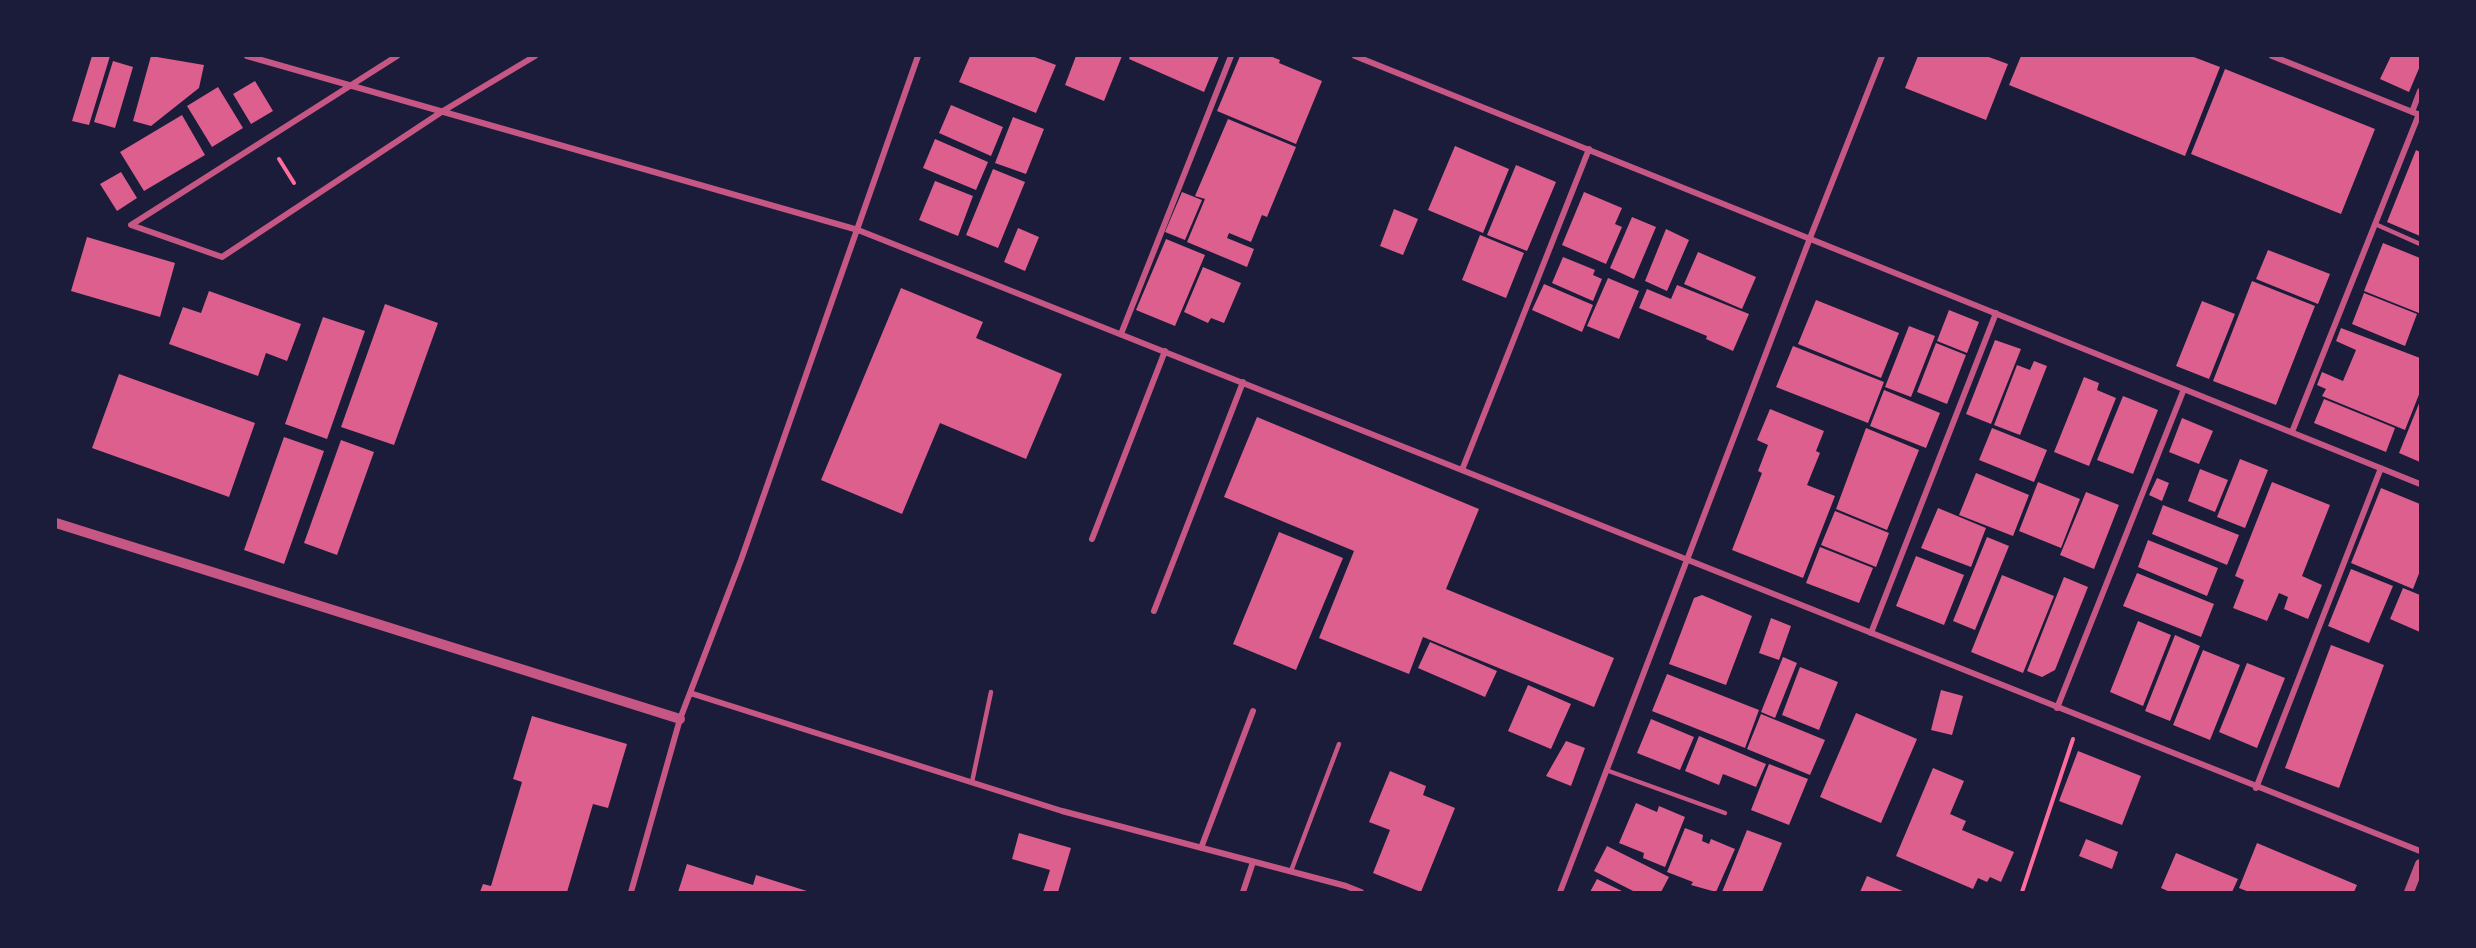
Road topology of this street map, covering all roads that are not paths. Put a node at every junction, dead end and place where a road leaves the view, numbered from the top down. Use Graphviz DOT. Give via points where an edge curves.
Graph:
graph roads {
  1 [pos="247,56"];
  2 [pos="397,56"];
  3 [pos="535,56"];
  4 [pos="918,56"];
  5 [pos="1232,56"];
  6 [pos="1355,56"];
  7 [pos="1882,56"];
  8 [pos="2272,56"];
  9 [pos="349,85"];
  10 [pos="2421,91"];
  11 [pos="443,111"];
  12 [pos="2417,114"];
  13 [pos="1588,149"];
  14 [pos="2375,224"];
  15 [pos="858,230"];
  16 [pos="1810,238"];
  17 [pos="2421,244"];
  18 [pos="1996,313"];
  19 [pos="1121,334"];
  20 [pos="1165,351"];
  21 [pos="1243,382"];
  22 [pos="2184,389"];
  23 [pos="2292,432"];
  24 [pos="2381,468"];
  25 [pos="1462,470"];
  26 [pos="2421,484"];
  27 [pos="56,523"];
  28 [pos="1092,539"];
  29 [pos="1686,558"];
  30 [pos="1154,610"];
  31 [pos="1871,633"];
  32 [pos="991,692"];
  33 [pos="690,693"];
  34 [pos="2057,708"];
  35 [pos="1253,711"];
  36 [pos="680,719"];
  37 [pos="1338,744"];
  38 [pos="1606,770"];
  39 [pos="972,782"];
  40 [pos="2256,788"];
  41 [pos="1725,813"];
  42 [pos="1201,848"];
  43 [pos="2421,852"];
  44 [pos="1253,862"];
  45 [pos="2421,864"];
  46 [pos="1291,872"];
  47 [pos="631,892"];
  48 [pos="1243,892"];
  49 [pos="1361,892"];
  50 [pos="1560,892"];
  51 [pos="2409,892"];
  1 -- 9 [label="street"];
  2 -- 9 [label="street"];
  3 -- 11 [label="street"];
  4 -- 15 [label="street"];
  5 -- 19 [label="street"];
  6 -- 13 [label="street"];
  7 -- 16 [label="street"];
  8 -- 12 [label="street"];
  9 -- 11 [label="street"];
  9 -- 11 [label="street" via="131,225 222,257"];
  10 -- 12 [label="street"];
  11 -- 15 [label="street"];
  12 -- 14 [label="street"];
  13 -- 16 [label="street"];
  13 -- 25 [label="street"];
  14 -- 17 [label="lane"];
  14 -- 23 [label="street"];
  15 -- 19 [label="street"];
  15 -- 33 [label="street"];
  16 -- 18 [label="street"];
  16 -- 29 [label="street"];
  18 -- 22 [label="street"];
  18 -- 31 [label="street"];
  19 -- 20 [label="street"];
  20 -- 21 [label="street"];
  20 -- 28 [label="street"];
  21 -- 25 [label="street"];
  21 -- 30 [label="street"];
  22 -- 23 [label="street"];
  22 -- 34 [label="street"];
  23 -- 24 [label="street"];
  24 -- 26 [label="street"];
  24 -- 40 [label="street"];
  25 -- 29 [label="street"];
  27 -- 36 [label="street"];
  29 -- 31 [label="street"];
  29 -- 38 [label="street"];
  31 -- 34 [label="street"];
  32 -- 39 [label="lane"];
  33 -- 36 [label="street"];
  33 -- 39 [label="street"];
  34 -- 40 [label="street"];
  35 -- 42 [label="street"];
  36 -- 47 [label="street"];
  37 -- 46 [label="lane"];
  38 -- 41 [label="lane"];
  38 -- 50 [label="street"];
  39 -- 42 [label="street"];
  40 -- 43 [label="street"];
  42 -- 44 [label="street"];
  44 -- 46 [label="street"];
  44 -- 48 [label="street"];
  45 -- 51 [label="street"];
  46 -- 49 [label="street"];
}
